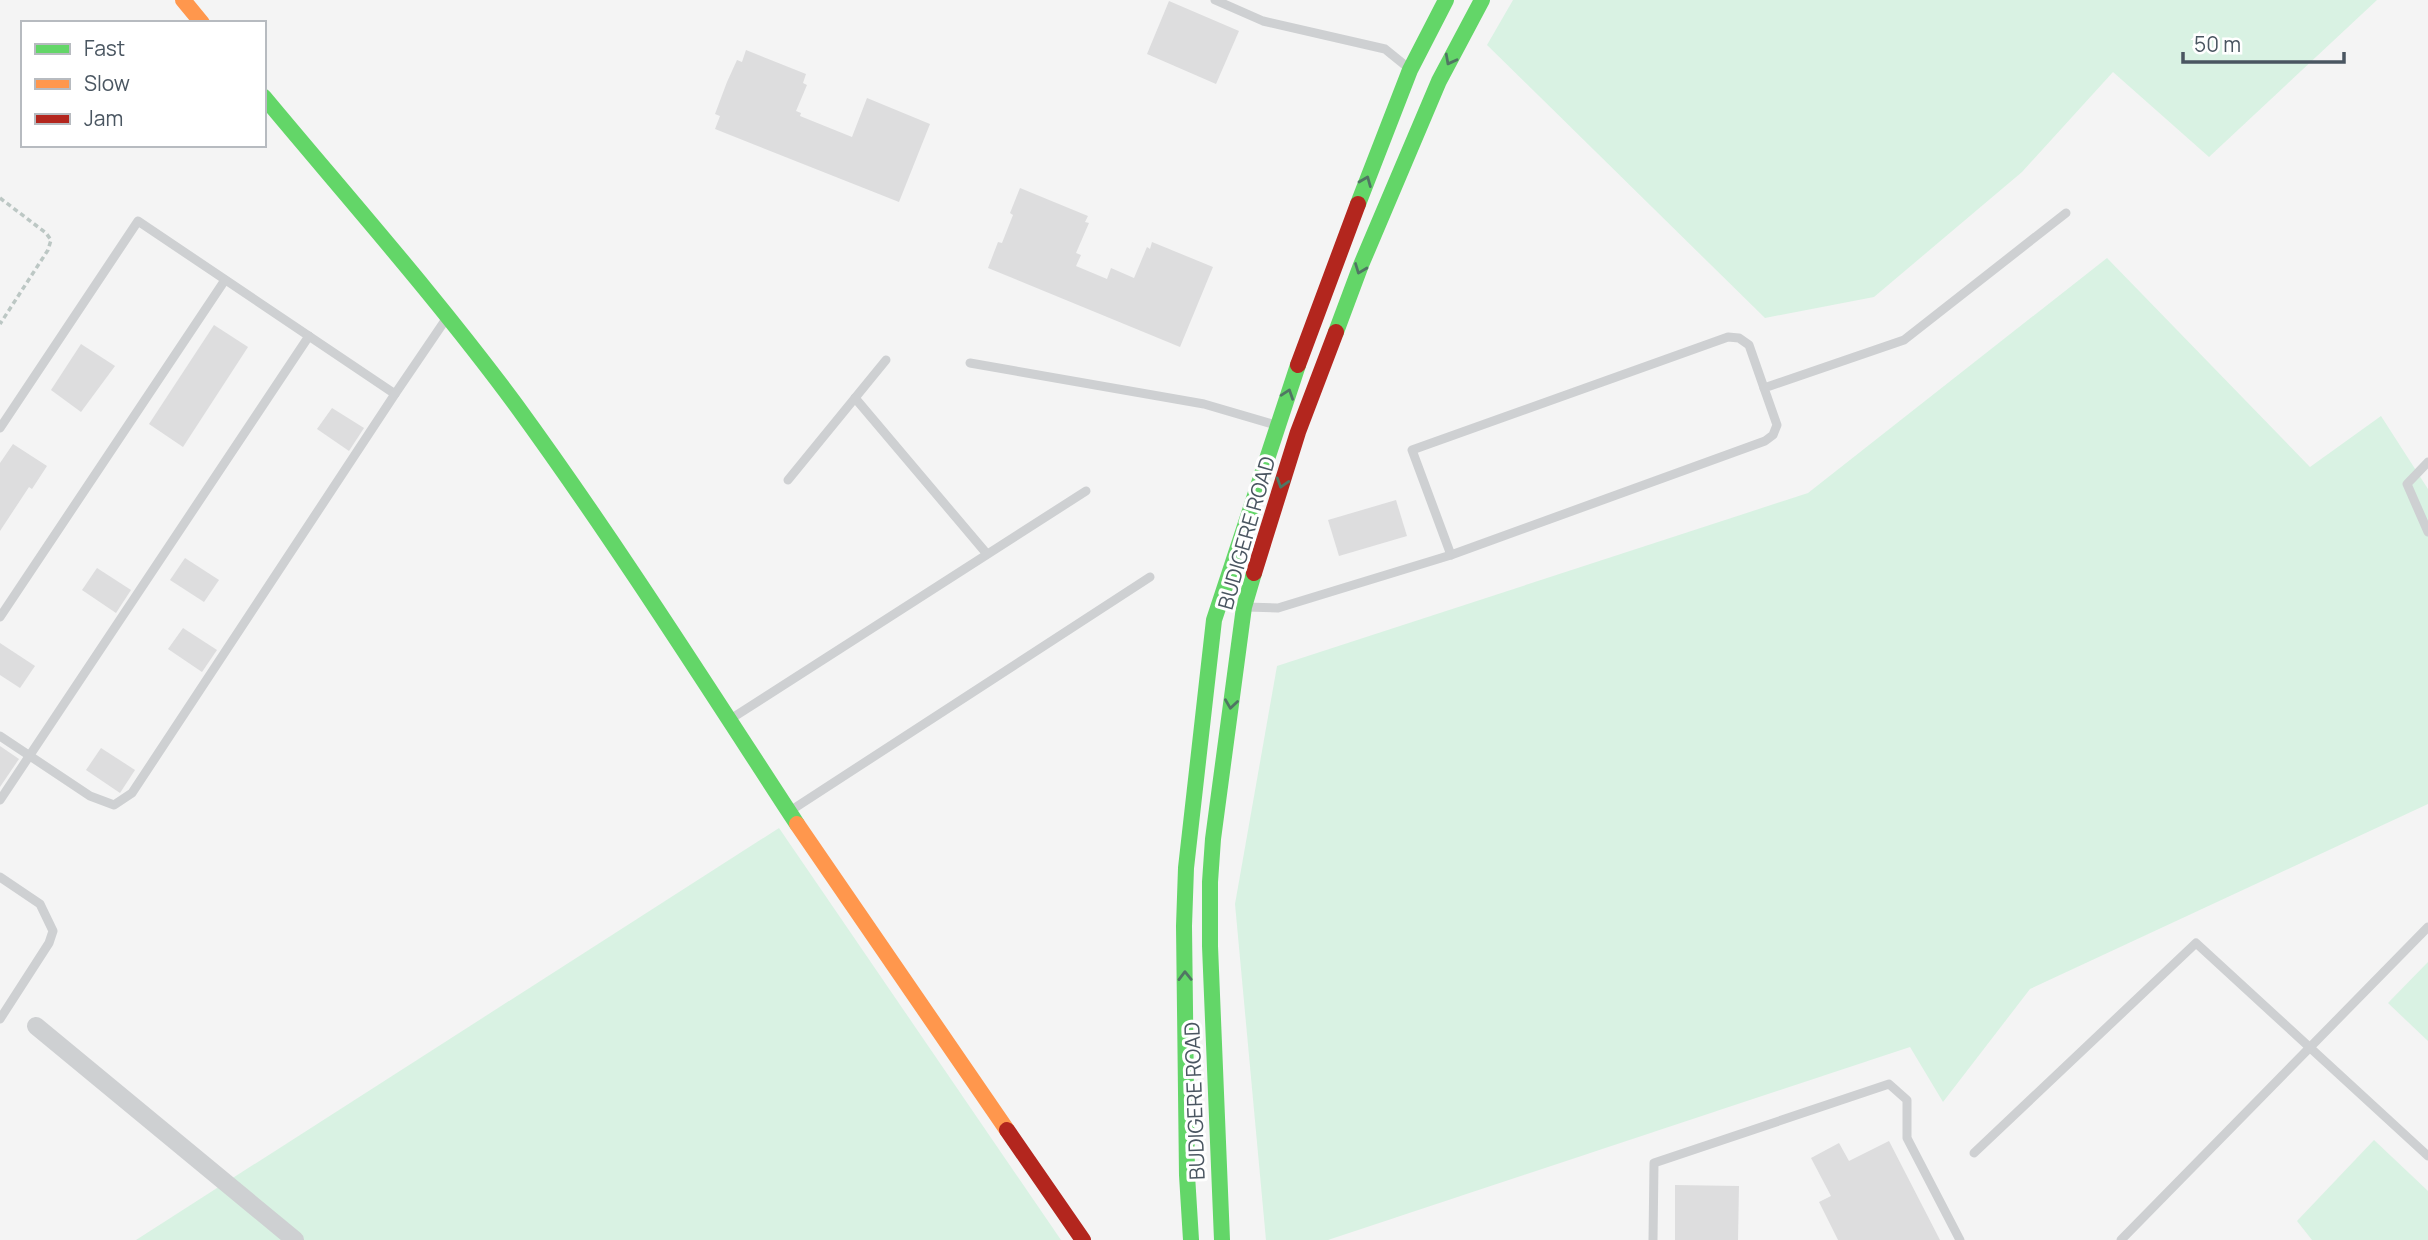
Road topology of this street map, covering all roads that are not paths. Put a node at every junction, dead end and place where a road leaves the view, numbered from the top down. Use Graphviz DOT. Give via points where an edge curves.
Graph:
graph roads {
  1 [pos="183,0"];
  2 [pos="1214,0"];
  3 [pos="1446,0"];
  4 [pos="1482,0"];
  5 [pos="200,21"];
  6 [pos="1410,70"];
  7 [pos="266,99"];
  8 [pos="2066,213"];
  9 [pos="225,280"];
  10 [pos="447,317"];
  11 [pos="309,337"];
  12 [pos="887,360"];
  13 [pos="970,363"];
  14 [pos="1764,388"];
  15 [pos="395,394"];
  16 [pos="855,398"];
  17 [pos="1277,425"];
  18 [pos="0,428"];
  19 [pos="2428,462"];
  20 [pos="788,480"];
  21 [pos="1086,491"];
  22 [pos="2428,533"];
  23 [pos="986,554"];
  24 [pos="1451,555"];
  25 [pos="1150,577"];
  26 [pos="1244,607"];
  27 [pos="0,617"];
  28 [pos="727,721"];
  29 [pos="0,736"];
  30 [pos="30,756"];
  31 [pos="0,800"];
  32 [pos="788,812"];
  33 [pos="0,877"];
  34 [pos="2428,926"];
  35 [pos="0,1019"];
  36 [pos="36,1026"];
  37 [pos="2309,1048"];
  38 [pos="1974,1153"];
  39 [pos="2428,1156"];
  40 [pos="295,1240"];
  41 [pos="1083,1240"];
  42 [pos="1191,1240"];
  43 [pos="1222,1240"];
  44 [pos="1653,1240"];
  45 [pos="1960,1240"];
  46 [pos="2121,1240"];
  1 -- 5 [label="main road"];
  2 -- 6 [label="lane" via="1263,21 1385,49"];
  3 -- 6 [label="main road, BUDIGERE ROAD"];
  4 -- 26 [label="main road, BUDIGERE ROAD, one-way" via="1439,81 1361,265 1298,432"];
  17 -- 6 [label="main road, BUDIGERE ROAD, one-way"];
  7 -- 10 [label="main road"];
  8 -- 14 [label="lane" via="1904,340"];
  9 -- 11 [label="lane"];
  9 -- 18 [label="lane" via="138,221"];
  9 -- 27 [label="lane"];
  10 -- 15 [label="lane"];
  10 -- 28 [label="main road" via="516,404 599,522"];
  11 -- 15 [label="lane"];
  11 -- 30 [label="lane"];
  12 -- 16 [label="lane"];
  13 -- 17 [label="lane" via="1204,404"];
  14 -- 24 [label="lane" via="1777,425 1765,441"];
  14 -- 24 [label="lane" via="1749,345 1728,337 1412,450"];
  15 -- 30 [label="lane" via="132,793 114,805 90,796"];
  16 -- 20 [label="lane"];
  16 -- 23 [label="lane"];
  42 -- 17 [label="main road, BUDIGERE ROAD, one-way" via="1186,868 1214,620"];
  19 -- 22 [label="lane" via="2407,484"];
  21 -- 23 [label="lane"];
  23 -- 28 [label="lane"];
  24 -- 26 [label="lane" via="1278,608"];
  25 -- 32 [label="lane"];
  26 -- 43 [label="main road, BUDIGERE ROAD, one-way" via="1210,882"];
  28 -- 32 [label="main road"];
  29 -- 30 [label="lane"];
  30 -- 31 [label="lane"];
  32 -- 41 [label="main road"];
  33 -- 35 [label="lane" via="40,904 53,931"];
  34 -- 37 [label="lane"];
  36 -- 40 [label="street"];
  37 -- 38 [label="lane" via="2196,943"];
  37 -- 39 [label="lane"];
  37 -- 46 [label="lane"];
  44 -- 45 [label="lane" via="1654,1163 1889,1084 1907,1100 1907,1138"];
}
